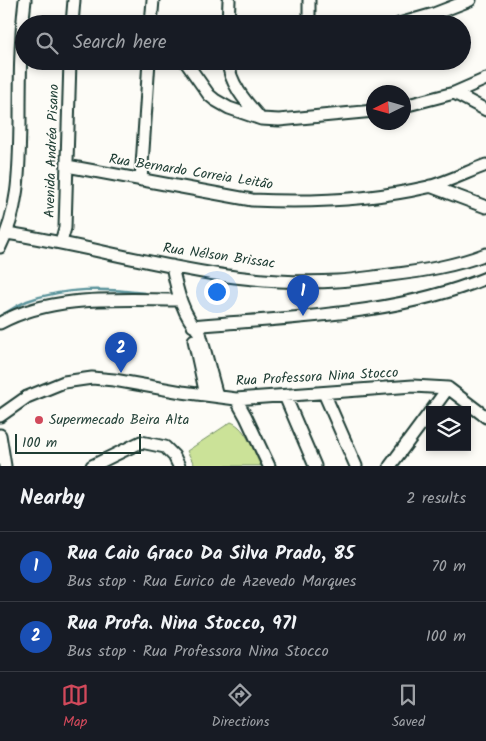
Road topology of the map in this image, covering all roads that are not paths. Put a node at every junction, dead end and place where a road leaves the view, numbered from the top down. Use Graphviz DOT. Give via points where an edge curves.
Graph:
graph roads {
  1 [pos="25,0"];
  2 [pos="74,0"];
  3 [pos="153,0"];
  4 [pos="229,0"];
  5 [pos="309,0"];
  6 [pos="470,0"];
  7 [pos="23,15"];
  8 [pos="73,15"];
  9 [pos="154,15"];
  10 [pos="228,15"];
  11 [pos="309,15"];
  12 [pos="430,15"];
  13 [pos="20,70"];
  14 [pos="70,70"];
  15 [pos="148,70"];
  16 [pos="192,70"];
  17 [pos="230,70"];
  18 [pos="486,79"];
  19 [pos="454,93"];
  20 [pos="411,104"];
  21 [pos="486,110"];
  22 [pos="366,112"];
  23 [pos="261,119"];
  24 [pos="486,165"];
  25 [pos="66,166"];
  26 [pos="141,180"];
  27 [pos="430,186"];
  28 [pos="486,207"];
  29 [pos="7,233"];
  30 [pos="61,242"];
  31 [pos="0,247"];
  32 [pos="486,254"];
  33 [pos="172,266"];
  34 [pos="486,278"];
  35 [pos="180,300"];
  36 [pos="0,323"];
  37 [pos="192,326"];
  38 [pos="448,388"];
  39 [pos="324,393"];
  40 [pos="211,396"];
  41 [pos="286,396"];
  42 [pos="236,398"];
  43 [pos="435,406"];
  44 [pos="0,416"];
  45 [pos="486,417"];
  46 [pos="426,418"];
  47 [pos="0,435"];
  48 [pos="5,466"];
  49 [pos="92,466"];
  50 [pos="179,466"];
  51 [pos="269,466"];
  52 [pos="315,466"];
  53 [pos="356,466"];
  54 [pos="390,466"];
  1 -- 7 [label="street"];
  2 -- 8 [label="street"];
  3 -- 9 [label="street"];
  4 -- 10 [label="street"];
  5 -- 11 [label="street"];
  6 -- 12 [label="street"];
  13 -- 29 [label="street" via="17,193"];
  14 -- 25 [label="street, Avenida Andréa Pisano"];
  15 -- 26 [label="street"];
  16 -- 23 [label="street" via="215,100"];
  17 -- 23 [label="street" via="245,100"];
  18 -- 19 [label="street"];
  19 -- 20 [label="street"];
  19 -- 21 [label="street"];
  22 -- 23 [label="street"];
  24 -- 27 [label="street, Rua Bernardo Correia Leitão"];
  25 -- 26 [label="street, Rua Bernardo Correia Leitão"];
  25 -- 30 [label="street, Avenida Andréa Pisano" via="65,228"];
  26 -- 27 [label="street, Rua Bernardo Correia Leitão" via="252,200 283,202 382,196"];
  27 -- 28 [label="street"];
  29 -- 30 [label="street, Rua Nélson Brissac"];
  29 -- 31 [label="street"];
  30 -- 33 [label="street, Rua Nélson Brissac"];
  32 -- 33 [label="street, Rua Nélson Brissac" via="457,264 415,272 336,282 236,277"];
  33 -- 35 [label="street"];
  34 -- 37 [label="street" via="380,307"];
  35 -- 36 [label="street" via="60,303 28,311"];
  35 -- 37 [label="street"];
  37 -- 40 [label="street"];
  38 -- 39 [label="street, Rua Professora Nina Stocco" via="413,386"];
  38 -- 43 [label="street"];
  38 -- 45 [label="street"];
  39 -- 41 [label="street, Rua Professora Nina Stocco"];
  39 -- 53 [label="street"];
  40 -- 42 [label="street, Rua Professora Nina Stocco"];
  40 -- 44 [label="street, Rua Professora Nina Stocco" via="92,378 64,382 27,397"];
  41 -- 42 [label="street, Rua Professora Nina Stocco"];
  41 -- 52 [label="street"];
  42 -- 51 [label="street"];
  46 -- 54 [label="street"];
  47 -- 48 [label="street"];
  49 -- 50 [label="street" via="141,442 165,446"];
}
